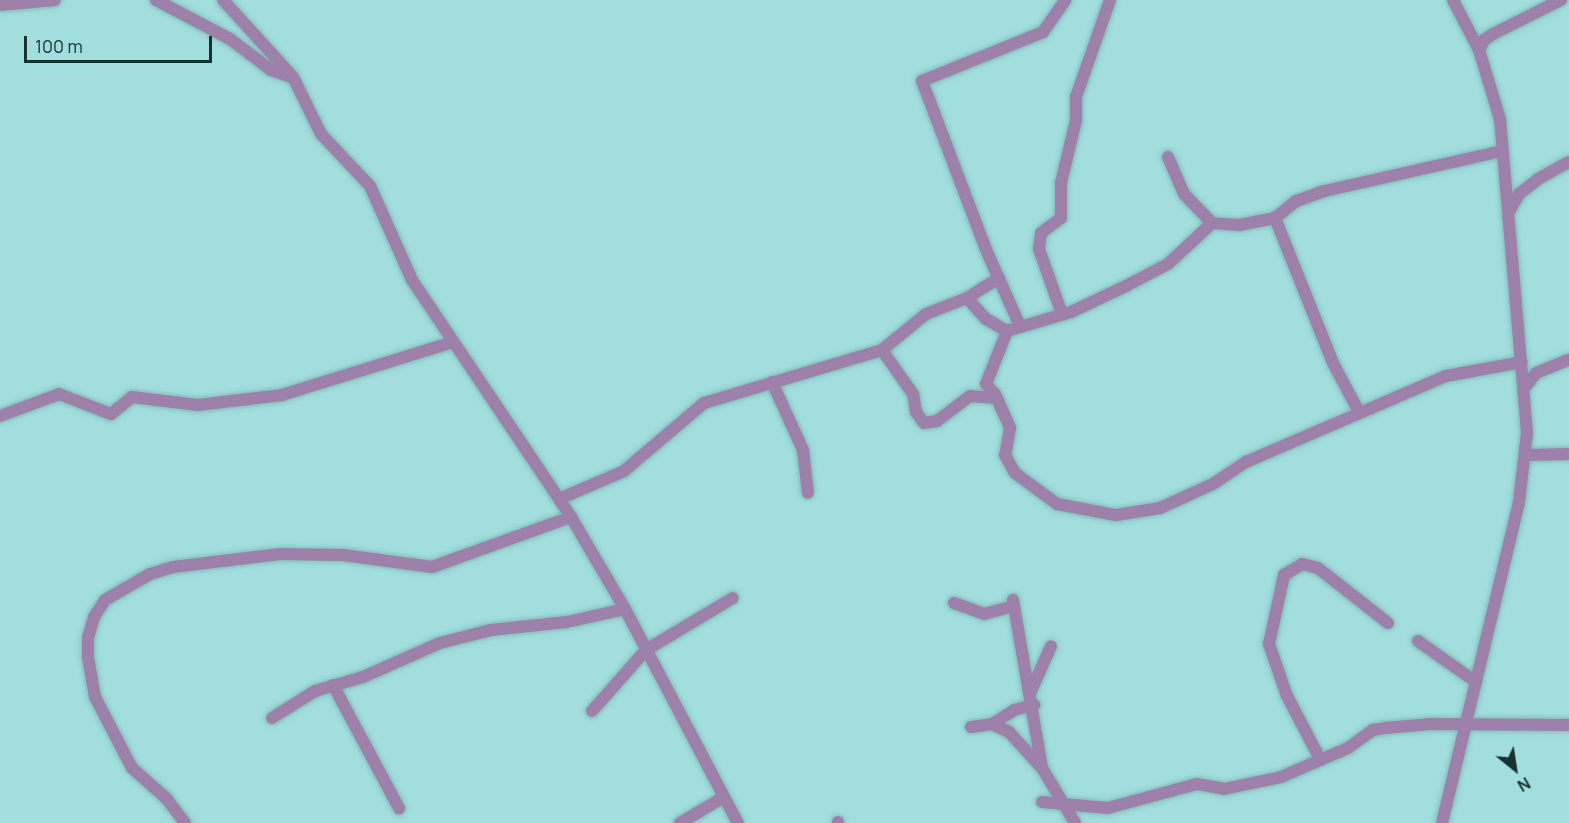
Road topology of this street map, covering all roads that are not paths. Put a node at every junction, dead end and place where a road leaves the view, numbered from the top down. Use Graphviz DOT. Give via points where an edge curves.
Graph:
graph roads {
  1 [pos="55,0"];
  2 [pos="156,0"];
  3 [pos="223,0"];
  4 [pos="1065,0"];
  5 [pos="1110,0"];
  6 [pos="1453,0"];
  7 [pos="1561,0"];
  8 [pos="0,5"];
  9 [pos="1479,50"];
  10 [pos="292,77"];
  11 [pos="1502,151"];
  12 [pos="1168,157"];
  13 [pos="1569,162"];
  14 [pos="1510,210"];
  15 [pos="1275,218"];
  16 [pos="1212,223"];
  17 [pos="999,278"];
  18 [pos="967,298"];
  19 [pos="1062,314"];
  20 [pos="1020,326"];
  21 [pos="1007,331"];
  22 [pos="453,342"];
  23 [pos="882,350"];
  24 [pos="1569,360"];
  25 [pos="1522,362"];
  26 [pos="772,382"];
  27 [pos="1526,387"];
  28 [pos="997,398"];
  29 [pos="1359,412"];
  30 [pos="0,416"];
  31 [pos="1569,454"];
  32 [pos="1526,455"];
  33 [pos="808,493"];
  34 [pos="559,499"];
  35 [pos="571,518"];
  36 [pos="733,598"];
  37 [pos="954,603"];
  38 [pos="625,609"];
  39 [pos="1388,623"];
  40 [pos="1418,641"];
  41 [pos="1051,646"];
  42 [pos="646,650"];
  43 [pos="1473,680"];
  44 [pos="333,685"];
  45 [pos="1031,691"];
  46 [pos="1034,705"];
  47 [pos="592,711"];
  48 [pos="272,718"];
  49 [pos="992,724"];
  50 [pos="1463,725"];
  51 [pos="1569,725"];
  52 [pos="971,727"];
  53 [pos="1320,759"];
  54 [pos="1042,768"];
  55 [pos="724,797"];
  56 [pos="1042,802"];
  57 [pos="1068,806"];
  58 [pos="399,808"];
  59 [pos="185,823"];
  60 [pos="680,823"];
  61 [pos="738,823"];
  62 [pos="1075,823"];
  63 [pos="1442,823"];
  1 -- 8 [label="street"];
  2 -- 10 [label="street" via="230,39 272,70"];
  3 -- 10 [label="street"];
  4 -- 17 [label="street" via="1043,32 922,81"];
  5 -- 19 [label="street" via="1076,96 1076,120 1061,183 1061,218 1041,233 1039,249"];
  6 -- 9 [label="street"];
  7 -- 9 [label="street" via="1493,34"];
  9 -- 11 [label="street" via="1500,119"];
  10 -- 22 [label="street" via="321,134 370,186 412,280"];
  11 -- 14 [label="street"];
  11 -- 15 [label="street" via="1324,191 1296,201"];
  12 -- 16 [label="street" via="1184,194"];
  13 -- 14 [label="street" via="1538,178 1519,194"];
  14 -- 25 [label="street"];
  15 -- 16 [label="street" via="1239,225"];
  15 -- 29 [label="street" via="1333,363"];
  16 -- 19 [label="street" via="1168,264"];
  17 -- 18 [label="street"];
  17 -- 20 [label="street"];
  18 -- 21 [label="street" via="986,319"];
  18 -- 23 [label="street" via="926,314"];
  19 -- 20 [label="street"];
  20 -- 21 [label="street"];
  21 -- 28 [label="street" via="986,384"];
  22 -- 30 [label="street" via="282,395 198,405 132,397 111,414 59,394"];
  22 -- 34 [label="street"];
  23 -- 26 [label="street"];
  23 -- 28 [label="street" via="913,394 916,412 924,423 937,421 970,396"];
  24 -- 27 [label="street" via="1536,373"];
  25 -- 27 [label="street"];
  25 -- 29 [label="street" via="1446,376"];
  26 -- 33 [label="street" via="802,450"];
  26 -- 34 [label="street" via="705,403 624,471"];
  27 -- 32 [label="street"];
  28 -- 29 [label="street" via="1010,428 1005,455 1015,473 1057,504 1116,515 1160,508 1213,484 1246,462"];
  31 -- 32 [label="street"];
  32 -- 43 [label="street" via="1519,502"];
  34 -- 35 [label="street"];
  35 -- 38 [label="street"];
  35 -- 59 [label="street" via="432,567 317,553 280,554 173,567 150,574 105,600 94,617 88,639 95,697 132,768 167,799"];
  36 -- 42 [label="street"];
  37 -- 45 [label="street" via="984,614 1013,603"];
  38 -- 42 [label="street"];
  38 -- 44 [label="street" via="567,622 491,630 440,643 363,677"];
  39 -- 53 [label="street" via="1318,568 1302,564 1284,575 1269,644 1287,696"];
  40 -- 43 [label="street"];
  41 -- 45 [label="street"];
  42 -- 47 [label="street"];
  42 -- 55 [label="street"];
  43 -- 50 [label="street"];
  44 -- 48 [label="street"];
  44 -- 58 [label="street"];
  45 -- 46 [label="street"];
  46 -- 49 [label="street" via="1014,710"];
  46 -- 54 [label="street"];
  49 -- 52 [label="street"];
  49 -- 54 [label="street" via="1009,732"];
  50 -- 51 [label="street"];
  50 -- 53 [label="street" via="1373,730 1348,748"];
  50 -- 63 [label="street"];
  53 -- 57 [label="street" via="1297,772 1224,789 1197,784 1120,806"];
  54 -- 57 [label="street"];
  55 -- 60 [label="street"];
  55 -- 61 [label="street"];
  56 -- 57 [label="street"];
  57 -- 62 [label="street"];
}
